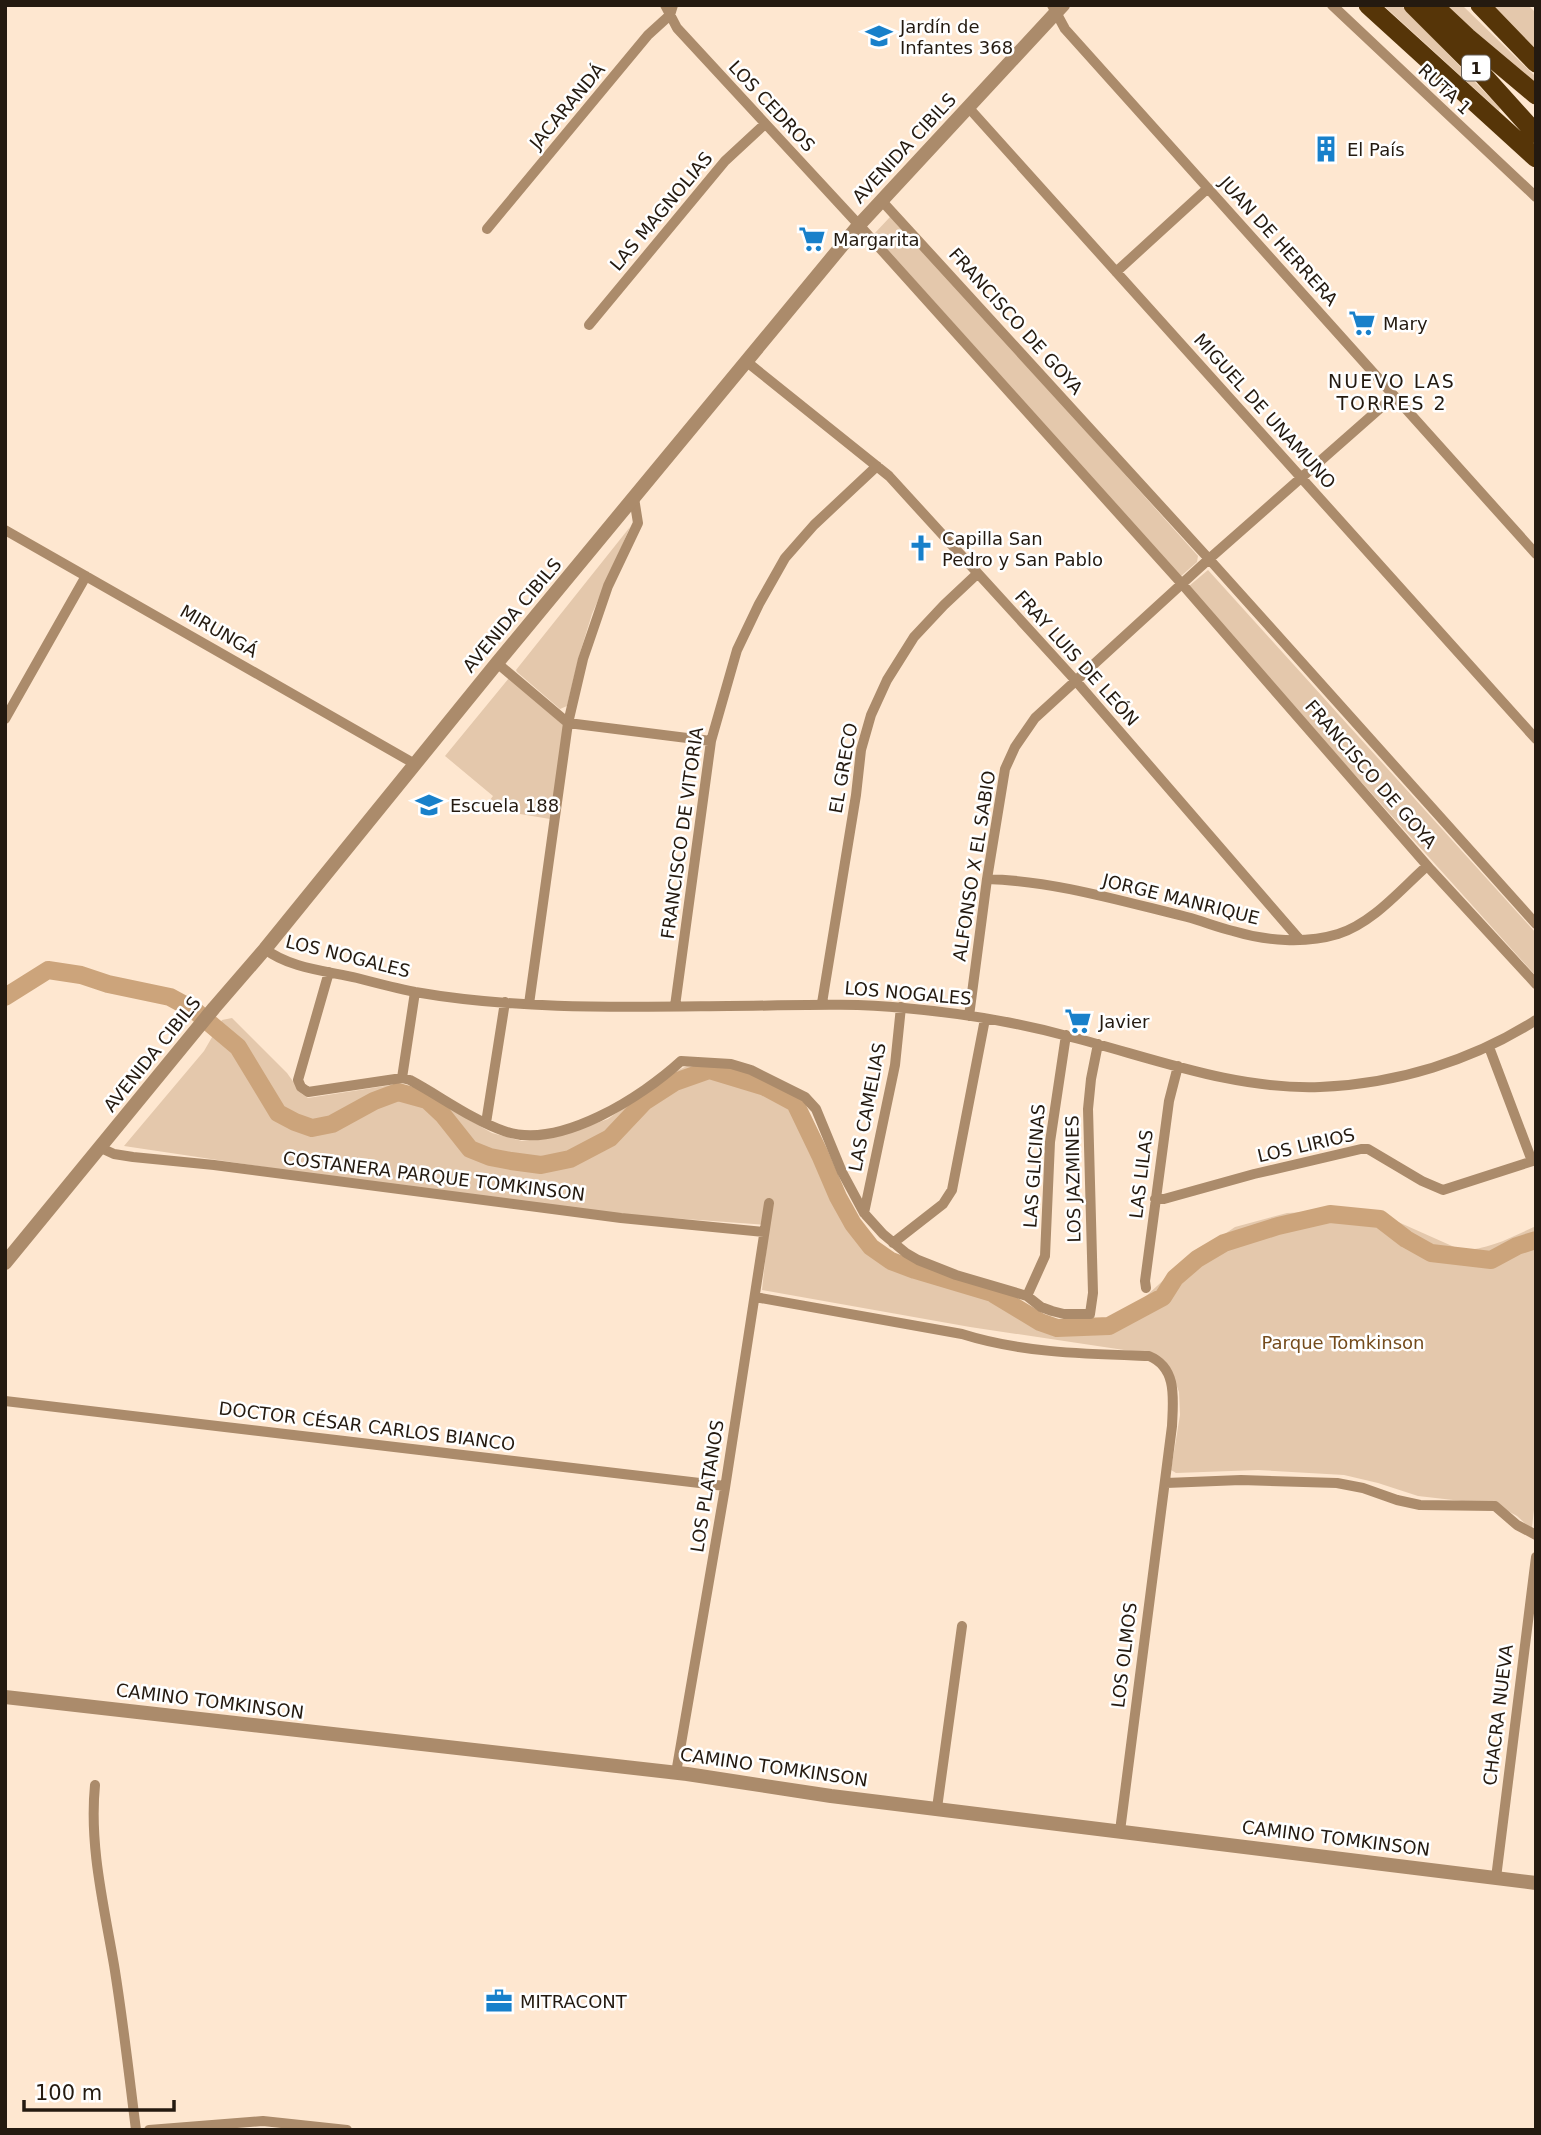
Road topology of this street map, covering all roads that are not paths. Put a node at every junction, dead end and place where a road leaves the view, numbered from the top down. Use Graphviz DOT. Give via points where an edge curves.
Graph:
graph roads {
  1 [pos="1332,5"];
  2 [pos="1368,5"];
  3 [pos="1413,5"];
  4 [pos="1433,5"];
  5 [pos="1480,5"];
  6 [pos="1057,8"];
  7 [pos="669,9"];
  8 [pos="1536,63"];
  9 [pos="1536,95"];
  10 [pos="968,107"];
  11 [pos="765,124"];
  12 [pos="1536,134"];
  13 [pos="1536,159"];
  14 [pos="1208,188"];
  15 [pos="1536,197"];
  16 [pos="881,200"];
  17 [pos="859,225"];
  18 [pos="487,229"];
  19 [pos="1116,272"];
  20 [pos="589,325"];
  21 [pos="747,362"];
  22 [pos="1394,396"];
  23 [pos="877,466"];
  24 [pos="1301,478"];
  25 [pos="634,498"];
  26 [pos="6,532"];
  27 [pos="1536,554"];
  28 [pos="1209,559"];
  29 [pos="977,574"];
  30 [pos="86,576"];
  31 [pos="1182,584"];
  32 [pos="497,663"];
  33 [pos="1076,681"];
  34 [pos="5,719"];
  35 [pos="568,723"];
  36 [pos="1536,739"];
  37 [pos="711,740"];
  38 [pos="415,764"];
  39 [pos="1427,866"];
  40 [pos="987,878"];
  41 [pos="1536,925"];
  42 [pos="1300,940"];
  43 [pos="265,949"];
  44 [pos="329,972"];
  45 [pos="1536,984"];
  46 [pos="415,992"];
  47 [pos="505,1002"];
  48 [pos="822,1003"];
  49 [pos="528,1004"];
  50 [pos="675,1006"];
  51 [pos="901,1007"];
  52 [pos="969,1016"];
  53 [pos="985,1018"];
  54 [pos="1536,1020"];
  55 [pos="1066,1035"];
  56 [pos="1098,1044"];
  57 [pos="1489,1047"];
  58 [pos="1178,1066"];
  59 [pos="402,1078"];
  60 [pos="486,1123"];
  61 [pos="100,1148"];
  62 [pos="1534,1161"];
  63 [pos="1155,1199"];
  64 [pos="769,1203"];
  65 [pos="864,1213"];
  66 [pos="764,1232"];
  67 [pos="893,1243"];
  68 [pos="5,1263"];
  69 [pos="1146,1289"];
  70 [pos="1027,1296"];
  71 [pos="755,1297"];
  72 [pos="5,1401"];
  73 [pos="1166,1483"];
  74 [pos="725,1486"];
  75 [pos="1536,1535"];
  76 [pos="1536,1557"];
  77 [pos="962,1626"];
  78 [pos="5,1697"];
  79 [pos="676,1773"];
  80 [pos="95,1785"];
  81 [pos="937,1808"];
  82 [pos="1120,1830"];
  83 [pos="1496,1878"];
  84 [pos="1536,1883"];
  85 [pos="136,2130"];
  86 [pos="149,2130"];
  87 [pos="347,2130"];
  1 -- 15 [label="street, RUTA 1"];
  2 -- 13 [label="highway"];
  3 -- 12 [label="highway, 1"];
  4 -- 9 [label="highway, 1"];
  5 -- 8 [label="highway"];
  6 -- 10 [label="street, AVENIDA CIBILS"];
  6 -- 14 [label="street, JUAN DE HERRERA" via="1065,29"];
  7 -- 11 [label="street, LOS CEDROS" via="677,28"];
  7 -- 18 [label="street, JACARANDÁ"];
  10 -- 16 [label="street, AVENIDA CIBILS"];
  10 -- 19 [label="street, MIGUEL DE UNAMUNO"];
  11 -- 17 [label="street, LOS CEDROS"];
  11 -- 20 [label="street, LAS MAGNOLIAS" via="725,161"];
  14 -- 19 [label="street"];
  14 -- 22 [label="street, JUAN DE HERRERA"];
  16 -- 17 [label="street, AVENIDA CIBILS"];
  16 -- 28 [label="street, FRANCISCO DE GOYA"];
  17 -- 21 [label="street, AVENIDA CIBILS"];
  17 -- 31 [label="street, FRANCISCO DE GOYA"];
  19 -- 24 [label="street, MIGUEL DE UNAMUNO"];
  21 -- 23 [label="street, FRAY LUIS DE LEÓN"];
  21 -- 25 [label="street, AVENIDA CIBILS"];
  22 -- 24 [label="street"];
  22 -- 27 [label="street, JUAN DE HERRERA"];
  23 -- 29 [label="street, FRAY LUIS DE LEÓN"];
  23 -- 37 [label="street, FRANCISCO DE VITORIA" via="785,558 737,650"];
  24 -- 28 [label="street"];
  24 -- 36 [label="street, MIGUEL DE UNAMUNO"];
  25 -- 32 [label="street, AVENIDA CIBILS"];
  25 -- 35 [label="street" via="638,523 608,586 583,659"];
  26 -- 30 [label="street, MIRUNGÁ"];
  28 -- 31 [label="street"];
  28 -- 41 [label="street, FRANCISCO DE GOYA"];
  29 -- 33 [label="street, FRAY LUIS DE LEÓN"];
  29 -- 48 [label="street, EL GRECO" via="914,637 871,715 861,750"];
  30 -- 34 [label="street"];
  30 -- 38 [label="street, MIRUNGÁ"];
  31 -- 33 [label="street, ALFONSO X EL SABIO"];
  31 -- 39 [label="street, FRANCISCO DE GOYA"];
  32 -- 35 [label="street"];
  32 -- 38 [label="street, AVENIDA CIBILS"];
  33 -- 40 [label="street, ALFONSO X EL SABIO" via="1035,718 1005,769"];
  33 -- 42 [label="street, FRAY LUIS DE LEÓN"];
  35 -- 37 [label="street"];
  35 -- 49 [label="street"];
  37 -- 50 [label="street, FRANCISCO DE VITORIA"];
  38 -- 43 [label="street, AVENIDA CIBILS"];
  39 -- 42 [label="street, JORGE MANRIQUE" via="1357,925"];
  39 -- 45 [label="street, FRANCISCO DE GOYA"];
  40 -- 42 [label="street, JORGE MANRIQUE" via="1096,895 1233,932"];
  40 -- 52 [label="street, ALFONSO X EL SABIO"];
  43 -- 44 [label="street, LOS NOGALES" via="284,960"];
  43 -- 61 [label="street, AVENIDA CIBILS"];
  44 -- 46 [label="street, LOS NOGALES"];
  44 -- 59 [label="street" via="299,1080 304,1090 314,1093"];
  46 -- 47 [label="street, LOS NOGALES"];
  46 -- 59 [label="street"];
  47 -- 49 [label="street, LOS NOGALES"];
  47 -- 60 [label="street"];
  48 -- 50 [label="street, LOS NOGALES"];
  48 -- 51 [label="street, LOS NOGALES"];
  49 -- 50 [label="street, LOS NOGALES"];
  51 -- 52 [label="street, LOS NOGALES"];
  51 -- 65 [label="street, LAS CAMELIAS" via="895,1065"];
  52 -- 53 [label="street, LOS NOGALES"];
  53 -- 55 [label="street, LOS NOGALES"];
  53 -- 67 [label="street" via="952,1189 943,1204"];
  54 -- 57 [label="street, LOS NOGALES"];
  55 -- 56 [label="street, LOS NOGALES"];
  55 -- 70 [label="street, LAS GLICINAS" via="1050,1142 1045,1256"];
  56 -- 58 [label="street, LOS NOGALES"];
  56 -- 70 [label="street, LOS JAZMINES" via="1088,1109 1090,1314 1052,1311"];
  57 -- 58 [label="street, LOS NOGALES" via="1394,1078 1330,1086 1240,1082"];
  57 -- 62 [label="street"];
  58 -- 63 [label="street, LAS LILAS"];
  59 -- 60 [label="street"];
  60 -- 65 [label="street" via="520,1135 561,1130 625,1104 681,1061 731,1064 805,1097 816,1109"];
  61 -- 66 [label="street, COSTANERA PARQUE TOMKINSON" via="133,1157"];
  61 -- 68 [label="street, AVENIDA CIBILS"];
  62 -- 63 [label="street, LOS LIRIOS" via="1443,1190 1361,1149"];
  63 -- 69 [label="street, LAS LILAS"];
  64 -- 66 [label="street, LOS PLATANOS"];
  65 -- 67 [label="street"];
  66 -- 71 [label="street, LOS PLATANOS"];
  67 -- 70 [label="street" via="918,1260"];
  71 -- 73 [label="street" via="992,1343 1156,1359 1171,1379 1174,1393"];
  71 -- 74 [label="street, LOS PLATANOS"];
  72 -- 74 [label="street, DOCTOR CÉSAR CARLOS BIANCO"];
  73 -- 75 [label="street" via="1337,1483 1420,1505 1495,1506"];
  73 -- 82 [label="street, LOS OLMOS"];
  74 -- 79 [label="street, LOS PLATANOS"];
  76 -- 83 [label="street, CHACRA NUEVA"];
  77 -- 81 [label="street"];
  78 -- 79 [label="street, CAMINO TOMKINSON"];
  79 -- 81 [label="street, CAMINO TOMKINSON"];
  80 -- 85 [label="street" via="95,1849"];
  81 -- 82 [label="street, CAMINO TOMKINSON"];
  82 -- 83 [label="street, CAMINO TOMKINSON"];
  83 -- 84 [label="street, CAMINO TOMKINSON"];
  86 -- 87 [label="street" via="263,2121"];
}
